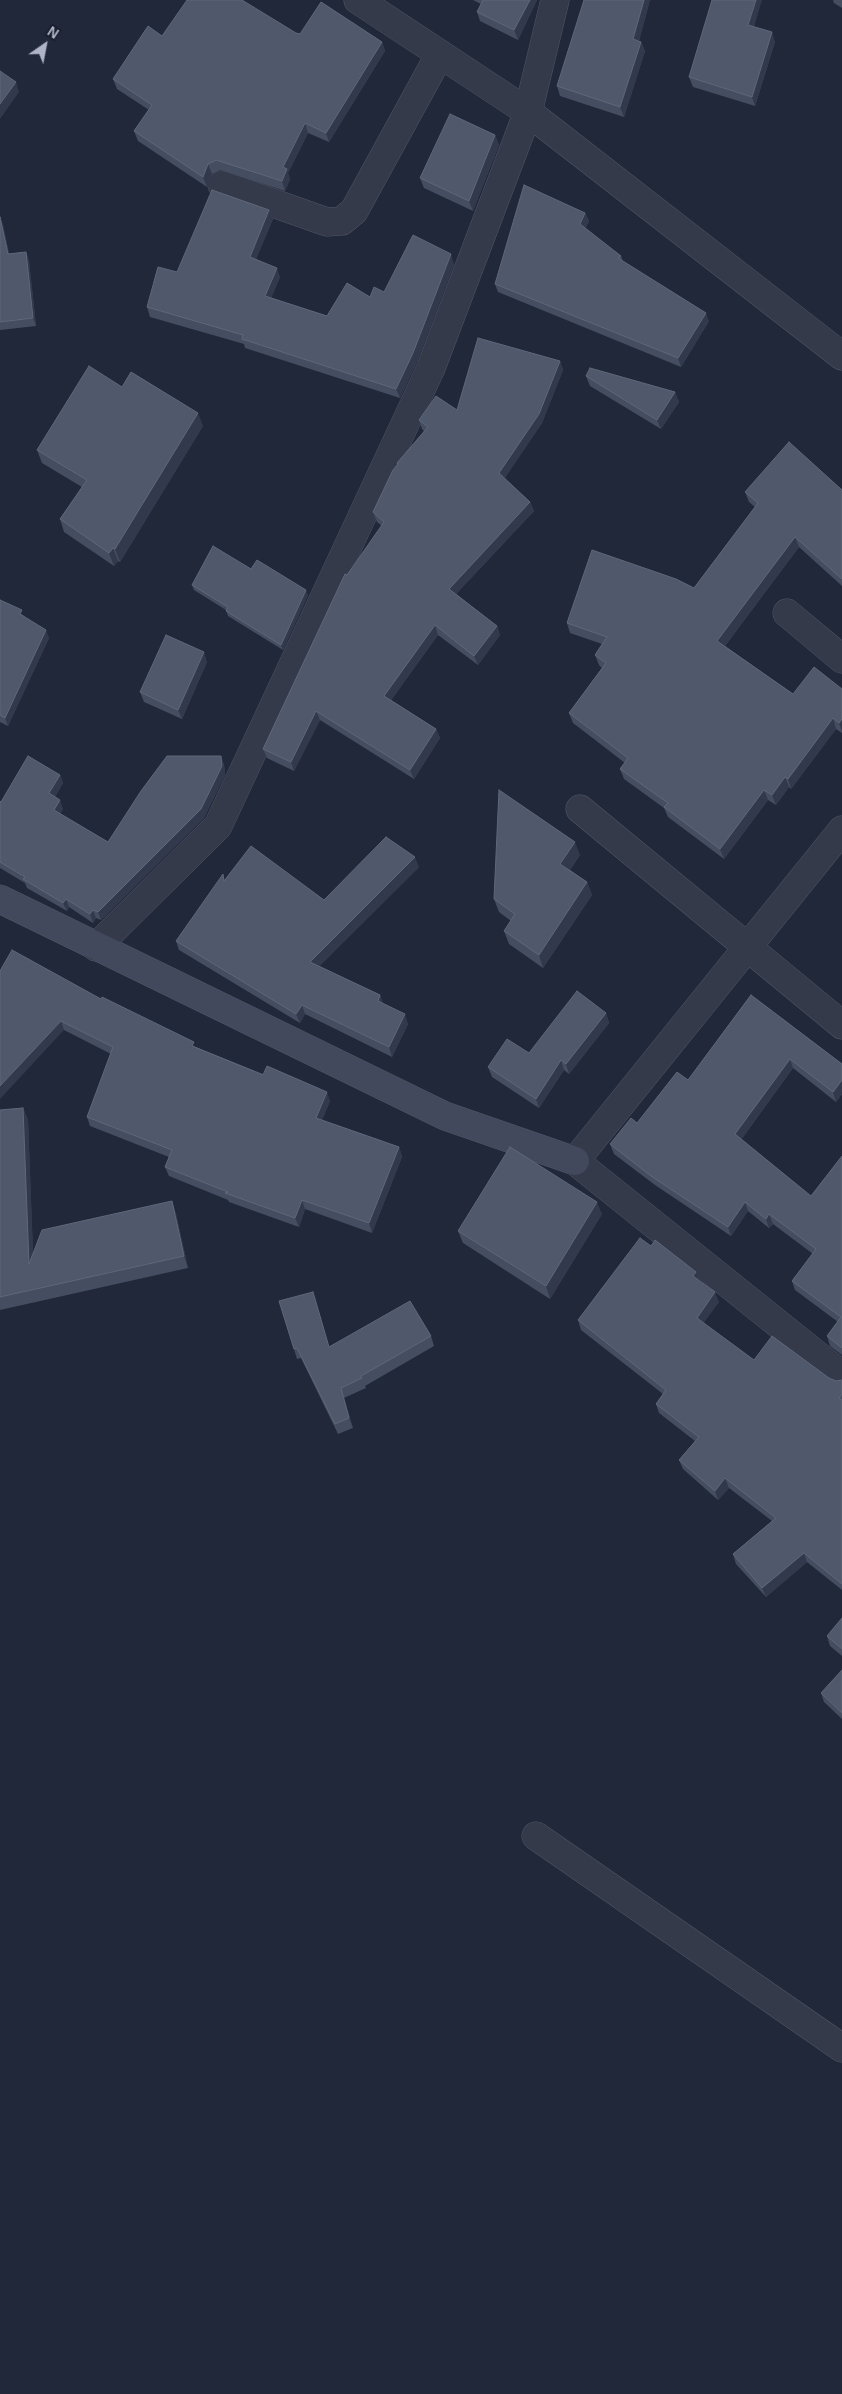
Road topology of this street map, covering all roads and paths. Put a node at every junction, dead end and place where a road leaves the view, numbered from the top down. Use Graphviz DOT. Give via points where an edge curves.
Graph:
graph roads {
  1 [pos="358,0"];
  2 [pos="555,0"];
  3 [pos="440,54"];
  4 [pos="528,112"];
  5 [pos="222,185"];
  6 [pos="842,356"];
  7 [pos="787,613"];
  8 [pos="842,659"];
  9 [pos="580,809"];
  10 [pos="842,830"];
  11 [pos="0,899"];
  12 [pos="96,947"];
  13 [pos="748,949"];
  14 [pos="842,1025"];
  15 [pos="575,1160"];
  16 [pos="842,1375"];
  17 [pos="536,1836"];
  18 [pos="842,2048"];
  1 -- 3 [label="street"];
  2 -- 4 [label="street"];
  3 -- 4 [label="street"];
  3 -- 5 [label="street" via="354,211 342,221 327,222"];
  4 -- 6 [label="street"];
  4 -- 12 [label="street" via="431,368 218,826"];
  7 -- 8 [label="street"];
  9 -- 13 [label="street"];
  10 -- 13 [label="street"];
  11 -- 12 [label="street"];
  12 -- 15 [label="street" via="445,1116"];
  13 -- 14 [label="street"];
  13 -- 15 [label="street"];
  15 -- 16 [label="street"];
  17 -- 18 [label="street"];
}
